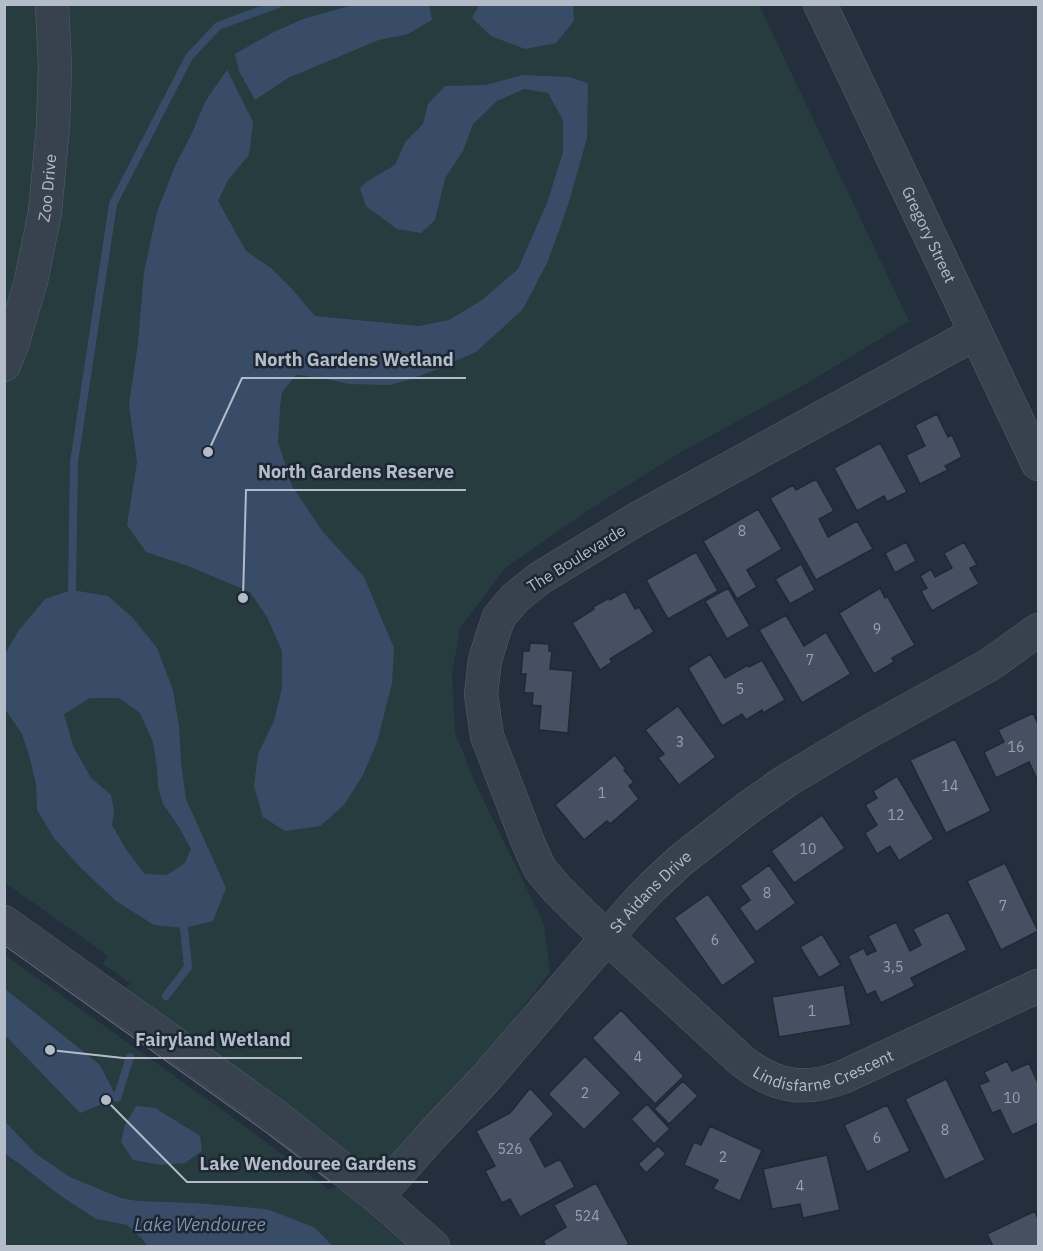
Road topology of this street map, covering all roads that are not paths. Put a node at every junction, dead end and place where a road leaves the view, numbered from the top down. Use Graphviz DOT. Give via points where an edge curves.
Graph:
graph roads {
  1 [pos="52,4"];
  2 [pos="820,4"];
  3 [pos="976,333"];
  4 [pos="4,365"];
  5 [pos="1038,464"];
  6 [pos="1038,630"];
  7 [pos="1038,645"];
  8 [pos="989,665"];
  9 [pos="4,922"];
  10 [pos="607,937"];
  11 [pos="1038,986"];
  12 [pos="377,1197"];
  13 [pos="433,1246"];
  1 -- 4 [label="street, Zoo Drive" via="55,68 45,212 31,281"];
  2 -- 3 [label="street, Gregory Street"];
  3 -- 5 [label="street, Gregory Street"];
  3 -- 10 [label="street, The Boulevarde" via="637,519 540,578 514,598 499,617 482,677 487,736 540,869"];
  6 -- 8 [label="street, St Aidans Drive"];
  7 -- 8 [label="street, St Aidans Drive"];
  8 -- 10 [label="street, St Aidans Drive" via="826,756 748,807 652,886"];
  9 -- 12 [label="street" via="277,1117"];
  10 -- 11 [label="street, Lindisfarne Crescent" via="754,1071 795,1086 819,1085 843,1077"];
  10 -- 12 [label="street, St Aidans Drive"];
  12 -- 13 [label="street"];
}
